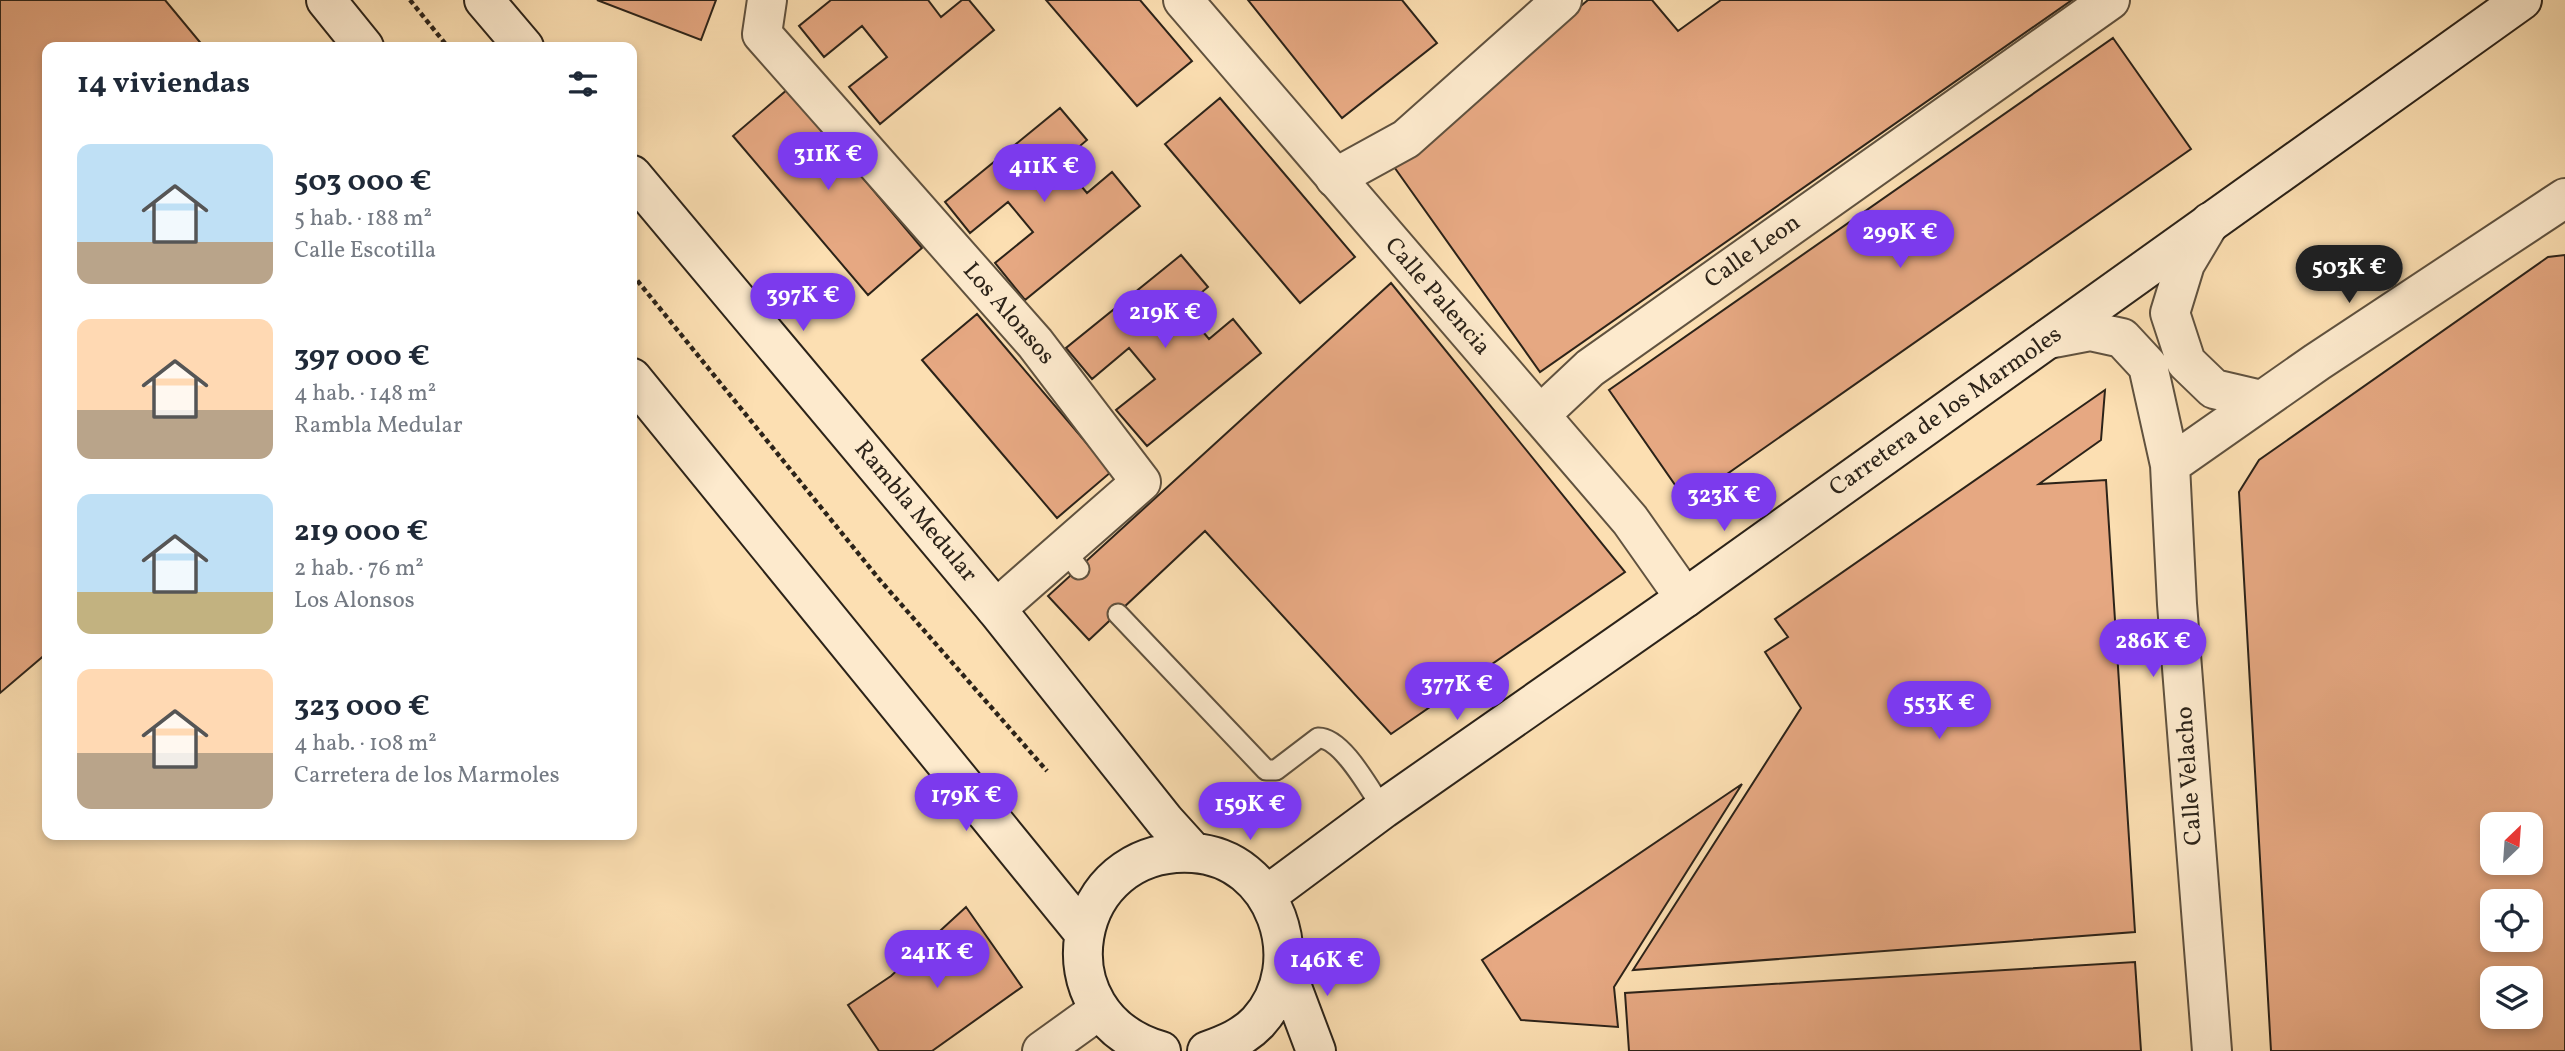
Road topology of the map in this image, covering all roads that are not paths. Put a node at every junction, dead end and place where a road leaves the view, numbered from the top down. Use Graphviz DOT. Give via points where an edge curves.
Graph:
graph roads {
  1 [pos="326,0"];
  2 [pos="484,0"];
  3 [pos="767,0"];
  4 [pos="1183,0"];
  5 [pos="1562,0"];
  6 [pos="2110,0"];
  7 [pos="2505,4"];
  8 [pos="361,42"];
  9 [pos="520,42"];
  10 [pos="1335,178"];
  11 [pos="637,181"];
  12 [pos="2565,198"];
  13 [pos="2210,222"];
  14 [pos="2118,289"];
  15 [pos="2170,313"];
  16 [pos="2048,339"];
  17 [pos="637,384"];
  18 [pos="2261,400"];
  19 [pos="1540,415"];
  20 [pos="2170,465"];
  21 [pos="1685,598"];
  22 [pos="996,609"];
  23 [pos="1118,614"];
  24 [pos="1383,809"];
  25 [pos="1194,853"];
  26 [pos="1266,896"];
  27 [pos="1084,933"];
  28 [pos="1284,966"];
  29 [pos="1099,1010"];
  30 [pos="1149,1049"];
  31 [pos="1042,1051"];
  32 [pos="1207,1051"];
  33 [pos="1316,1051"];
  34 [pos="2212,1051"];
  1 -- 8 [label="street"];
  2 -- 9 [label="street"];
  3 -- 22 [label="street, Los Alonsos" via="762,34 1035,343 1142,482 1072,559"];
  4 -- 10 [label="street, Calle Palencia"];
  5 -- 10 [label="street" via="1406,139"];
  6 -- 19 [label="street, Calle Leon" via="1590,368"];
  7 -- 13 [label="street, Carretera de los Marmoles"];
  10 -- 19 [label="street, Calle Palencia"];
  11 -- 22 [label="street, Rambla Medular"];
  12 -- 18 [label="street"];
  13 -- 14 [label="street, Carretera de los Marmoles"];
  13 -- 15 [label="street" via="2185,264"];
  14 -- 15 [label="street"];
  14 -- 16 [label="street, Carretera de los Marmoles"];
  15 -- 18 [label="street" via="2186,362 2214,389"];
  16 -- 20 [label="street, Calle Velacho" via="2090,331 2122,338 2148,366"];
  16 -- 21 [label="street, Carretera de los Marmoles"];
  17 -- 27 [label="street"];
  18 -- 20 [label="street"];
  19 -- 21 [label="street, Calle Palencia" via="1630,520"];
  20 -- 34 [label="street, Calle Velacho"];
  21 -- 24 [label="street, Carretera de los Marmoles"];
  22 -- 25 [label="street, Rambla Medular"];
  23 -- 24 [label="lane" via="1256,763 1276,770 1318,738 1326,738 1359,773"];
  24 -- 26 [label="street, Carretera de los Marmoles"];
  25 -- 26 [label="street" via="1222,860 1247,875"];
  25 -- 27 [label="street" via="1146,860 1112,881 1094,905"];
  26 -- 28 [label="street" via="1278,918"];
  27 -- 29 [label="street" via="1082,960 1087,986"];
  28 -- 32 [label="street" via="1275,997 1257,1023 1232,1042"];
  28 -- 33 [label="street"];
  29 -- 30 [label="street" via="1118,1030"];
  29 -- 31 [label="street"];
}
